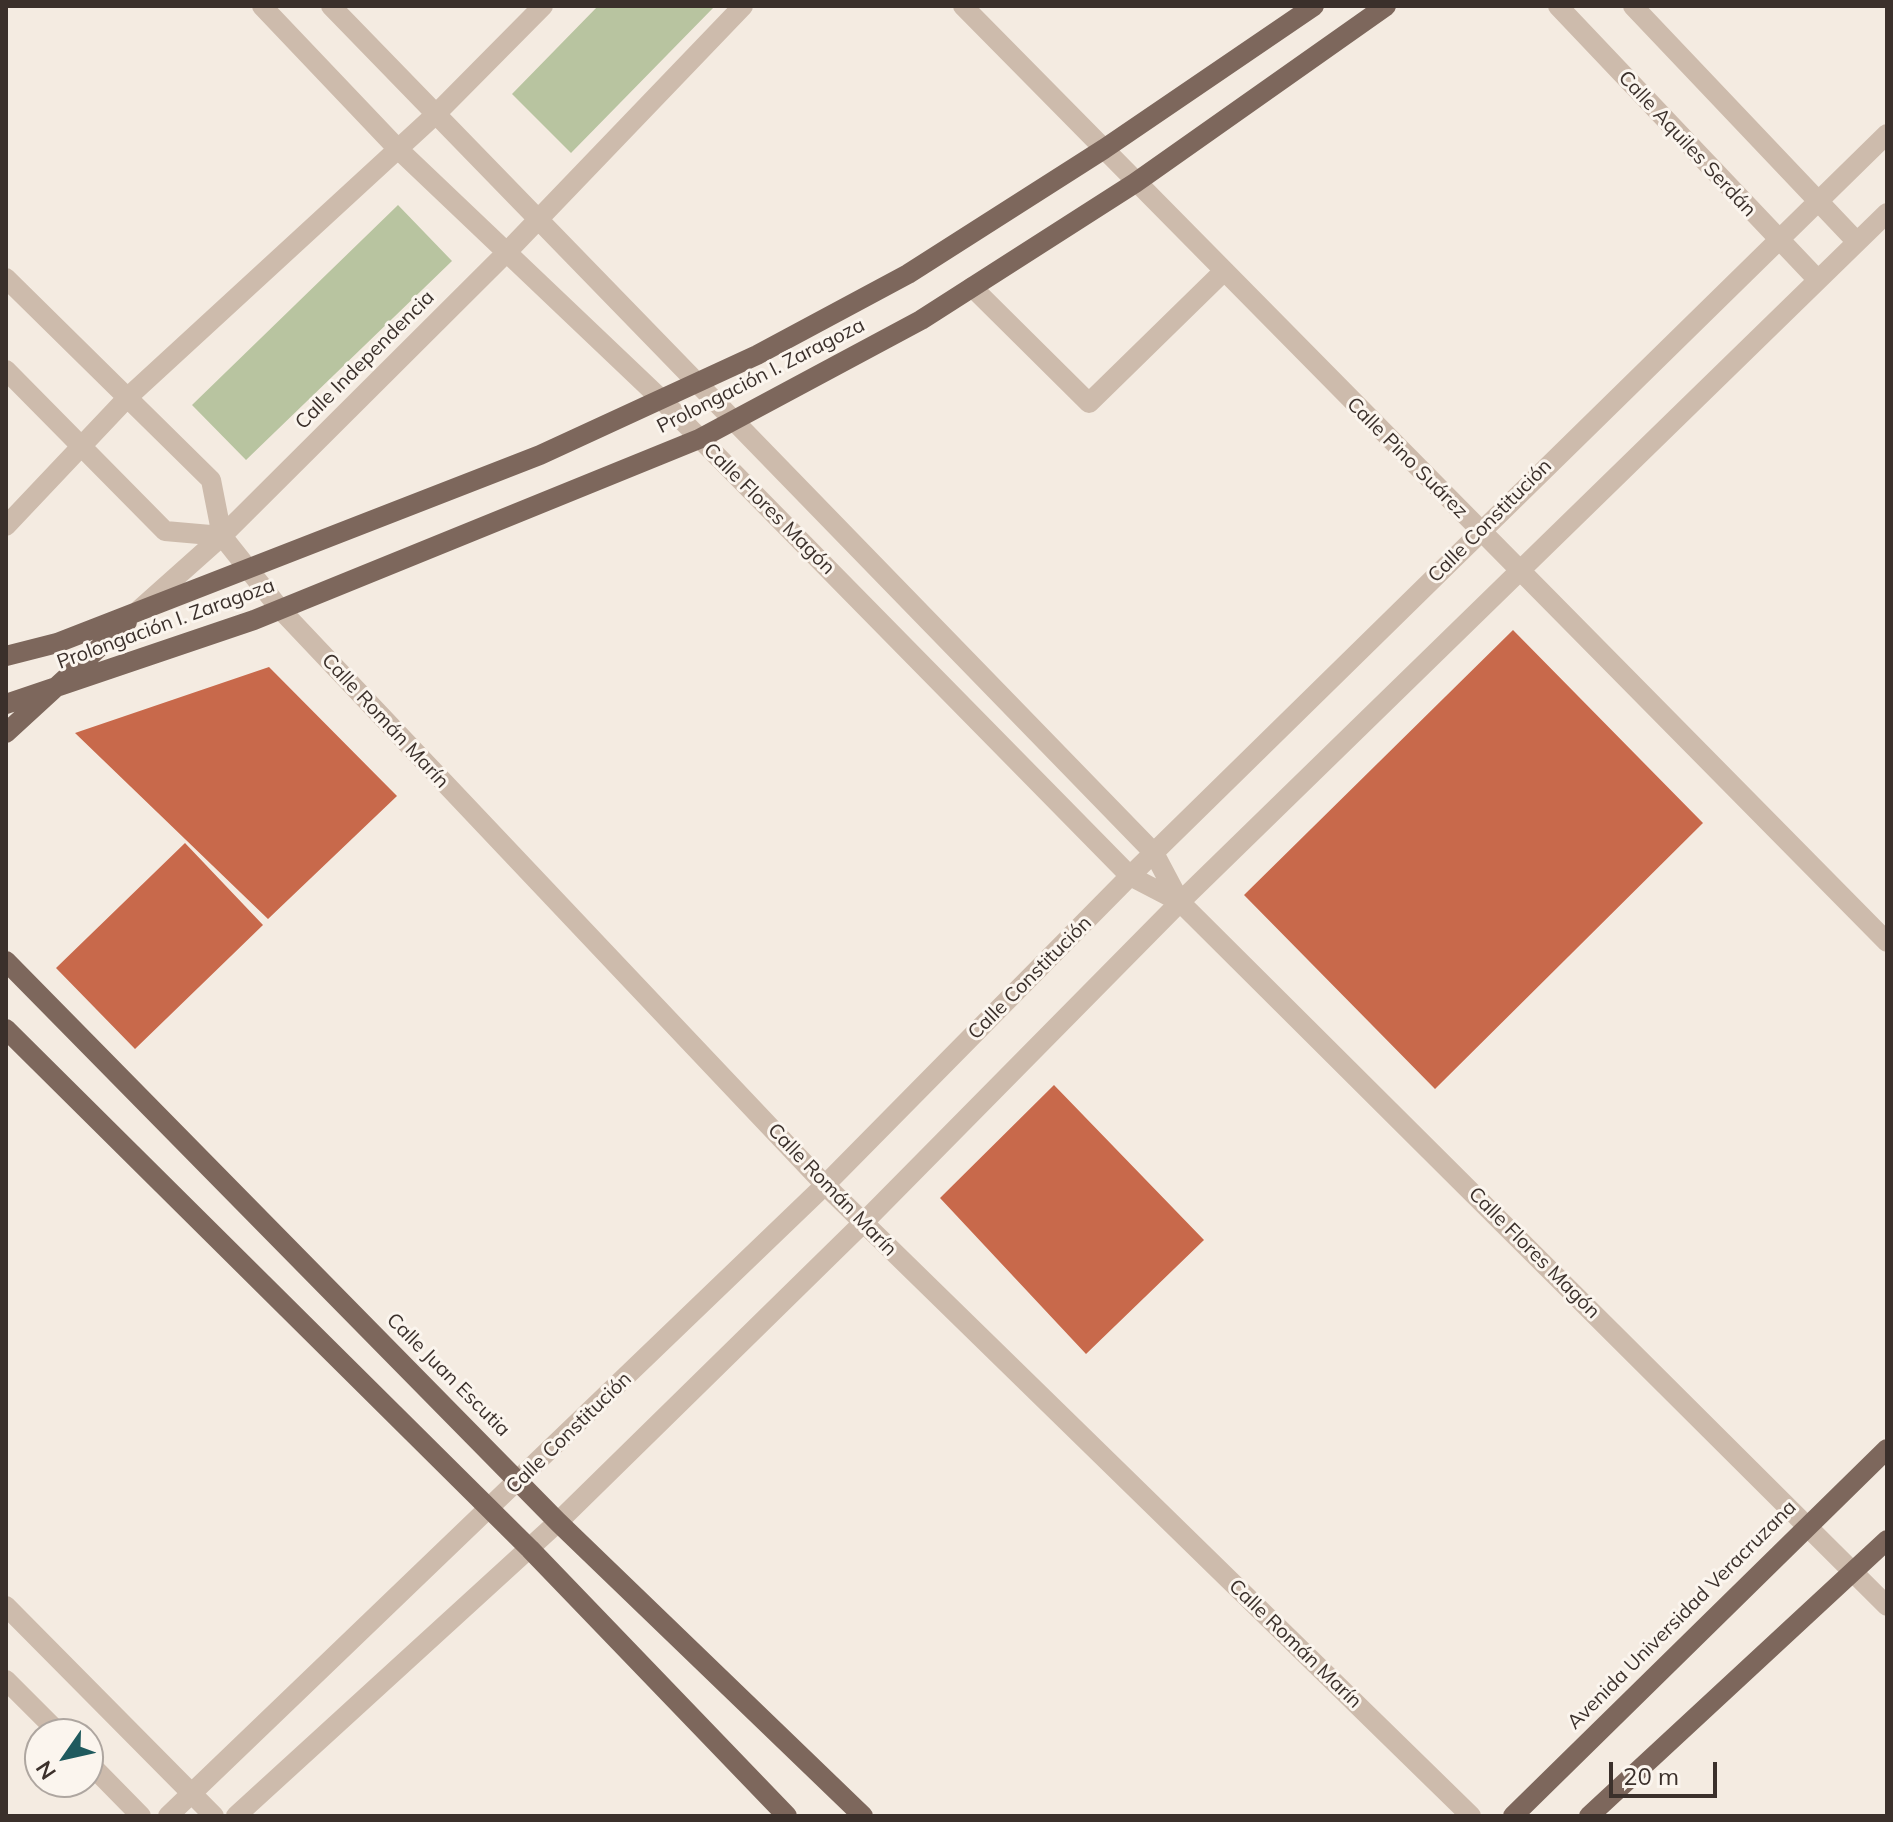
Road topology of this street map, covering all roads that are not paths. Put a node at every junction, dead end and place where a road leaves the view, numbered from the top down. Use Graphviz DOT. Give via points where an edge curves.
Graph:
graph roads {
  1 [pos="262,6"];
  2 [pos="331,6"];
  3 [pos="543,6"];
  4 [pos="743,6"];
  5 [pos="963,6"];
  6 [pos="1314,6"];
  7 [pos="1386,6"];
  8 [pos="1558,6"];
  9 [pos="1633,6"];
  10 [pos="436,114"];
  11 [pos="1887,134"];
  12 [pos="397,148"];
  13 [pos="1104,149"];
  14 [pos="1135,183"];
  15 [pos="1818,203"];
  16 [pos="1887,213"];
  17 [pos="538,219"];
  18 [pos="1778,241"];
  19 [pos="1857,242"];
  20 [pos="505,254"];
  21 [pos="1223,272"];
  22 [pos="6,278"];
  23 [pos="1818,280"];
  24 [pos="972,287"];
  25 [pos="6,370"];
  26 [pos="698,383"];
  27 [pos="127,398"];
  28 [pos="662,400"];
  29 [pos="736,418"];
  30 [pos="699,439"];
  31 [pos="81,447"];
  32 [pos="6,526"];
  33 [pos="1480,532"];
  34 [pos="222,536"];
  35 [pos="1517,569"];
  36 [pos="248,570"];
  37 [pos="280,609"];
  38 [pos="136,613"];
  39 [pos="6,656"];
  40 [pos="53,690"];
  41 [pos="6,704"];
  42 [pos="6,733"];
  43 [pos="1154,853"];
  44 [pos="1130,876"];
  45 [pos="1180,902"];
  46 [pos="1887,942"];
  47 [pos="6,961"];
  48 [pos="6,1029"];
  49 [pos="825,1185"];
  50 [pos="863,1223"];
  51 [pos="1887,1449"];
  52 [pos="519,1482"];
  53 [pos="490,1510"];
  54 [pos="558,1522"];
  55 [pos="1808,1525"];
  56 [pos="1887,1540"];
  57 [pos="530,1549"];
  58 [pos="1854,1573"];
  59 [pos="6,1606"];
  60 [pos="1887,1606"];
  61 [pos="6,1680"];
  62 [pos="44,1718"];
  63 [pos="104,1778"];
  64 [pos="191,1794"];
  65 [pos="141,1816"];
  66 [pos="168,1816"];
  67 [pos="214,1816"];
  68 [pos="236,1816"];
  69 [pos="787,1816"];
  70 [pos="863,1816"];
  71 [pos="1471,1816"];
  72 [pos="1513,1816"];
  73 [pos="1589,1816"];
  1 -- 12 [label="street, Calle Flores Magón"];
  2 -- 10 [label="street, Calle Flores Magón"];
  3 -- 10 [label="street"];
  4 -- 17 [label="street, Calle Independencia"];
  5 -- 13 [label="street, Calle Pino Suárez"];
  6 -- 13 [label="main road, Prolongación I. Zaragoza"];
  7 -- 14 [label="main road, Prolongación I. Zaragoza"];
  8 -- 18 [label="street, Calle Aquiles Serdán"];
  9 -- 15 [label="street"];
  10 -- 12 [label="street"];
  10 -- 17 [label="street, Calle Flores Magón"];
  11 -- 15 [label="street, Calle Constitución"];
  12 -- 20 [label="street, Calle Flores Magón"];
  12 -- 27 [label="street"];
  13 -- 14 [label="street, Calle Pino Suárez"];
  13 -- 26 [label="main road, Prolongación I. Zaragoza" via="908,274"];
  14 -- 21 [label="street, Calle Pino Suárez"];
  14 -- 24 [label="main road, Prolongación I. Zaragoza"];
  15 -- 18 [label="street, Calle Constitución"];
  15 -- 19 [label="street"];
  16 -- 19 [label="street"];
  17 -- 20 [label="street, Calle Independencia"];
  17 -- 26 [label="street, Calle Flores Magón"];
  18 -- 23 [label="street, Calle Aquiles Serdán"];
  18 -- 33 [label="street, Calle Constitución"];
  19 -- 23 [label="street"];
  20 -- 28 [label="street, Calle Flores Magón"];
  20 -- 34 [label="street, Calle Independencia"];
  21 -- 24 [label="street" via="1089,403"];
  21 -- 33 [label="street, Calle Pino Suárez"];
  22 -- 27 [label="street, Calle Román Marín"];
  23 -- 35 [label="street"];
  24 -- 29 [label="main road, Prolongación I. Zaragoza" via="921,320"];
  25 -- 31 [label="street"];
  26 -- 28 [label="main road, Prolongación I. Zaragoza"];
  26 -- 29 [label="street, Calle Flores Magón"];
  27 -- 31 [label="street"];
  27 -- 34 [label="street, Calle Román Marín" via="211,480"];
  28 -- 30 [label="street, Calle Flores Magón"];
  28 -- 36 [label="main road, Prolongación I. Zaragoza" via="540,455"];
  29 -- 30 [label="main road, Prolongación I. Zaragoza"];
  29 -- 43 [label="street, Calle Flores Magón"];
  30 -- 37 [label="main road, Prolongación I. Zaragoza"];
  30 -- 44 [label="street, Calle Flores Magón"];
  31 -- 32 [label="street"];
  31 -- 34 [label="street" via="165,531"];
  33 -- 35 [label="street, Calle Pino Suárez"];
  33 -- 43 [label="street, Calle Constitución"];
  34 -- 36 [label="street, Calle Román Marín"];
  34 -- 38 [label="street, Calle Independencia"];
  35 -- 45 [label="street"];
  35 -- 46 [label="street, Calle Pino Suárez"];
  36 -- 37 [label="street, Calle Román Marín"];
  36 -- 38 [label="main road, Prolongación I. Zaragoza"];
  37 -- 40 [label="main road, Prolongación I. Zaragoza"];
  37 -- 49 [label="street, Calle Román Marín"];
  38 -- 39 [label="main road, Prolongación I. Zaragoza"];
  38 -- 40 [label="main road, Calle Independencia"];
  40 -- 41 [label="main road, Prolongación I. Zaragoza"];
  40 -- 42 [label="main road, Calle Independencia"];
  43 -- 44 [label="street, Calle Constitución"];
  43 -- 45 [label="street, Calle Flores Magón"];
  44 -- 45 [label="street, Calle Flores Magón"];
  44 -- 49 [label="street, Calle Constitución"];
  45 -- 50 [label="street"];
  45 -- 55 [label="street, Calle Flores Magón"];
  47 -- 52 [label="main road, Calle Juan Escutia"];
  48 -- 53 [label="main road"];
  49 -- 50 [label="street, Calle Román Marín"];
  49 -- 52 [label="street, Calle Constitución"];
  50 -- 54 [label="street"];
  50 -- 71 [label="street, Calle Román Marín"];
  51 -- 55 [label="main road, Avenida Universidad Veracruzana"];
  52 -- 53 [label="street, Calle Constitución"];
  52 -- 54 [label="main road, Calle Juan Escutia"];
  53 -- 57 [label="main road"];
  53 -- 64 [label="street, Calle Constitución"];
  54 -- 57 [label="street"];
  54 -- 70 [label="main road, Calle Juan Escutia"];
  55 -- 58 [label="street, Calle Flores Magón"];
  55 -- 72 [label="main road, Avenida Universidad Veracruzana"];
  56 -- 58 [label="main road"];
  57 -- 68 [label="street"];
  57 -- 69 [label="main road"];
  58 -- 60 [label="street, Calle Flores Magón"];
  58 -- 73 [label="main road"];
  59 -- 64 [label="street"];
  61 -- 62 [label="street"];
  63 -- 65 [label="street"];
  64 -- 66 [label="street, Calle Constitución"];
  64 -- 67 [label="street"];
}
